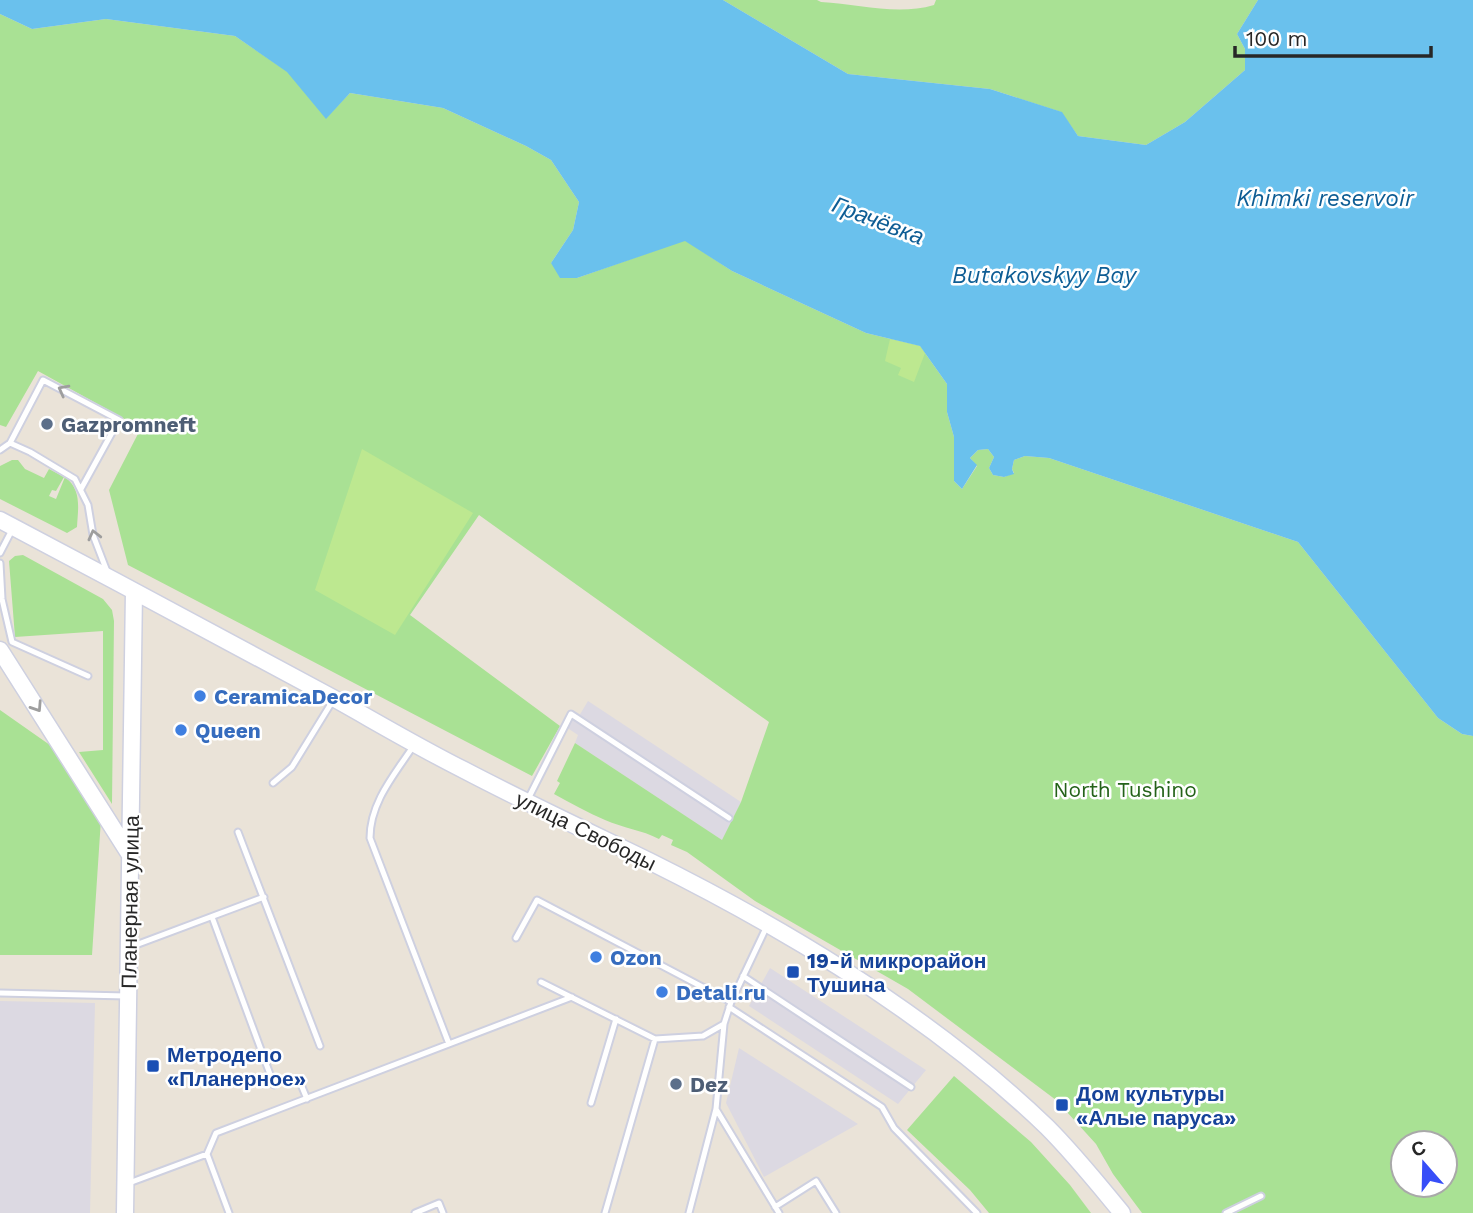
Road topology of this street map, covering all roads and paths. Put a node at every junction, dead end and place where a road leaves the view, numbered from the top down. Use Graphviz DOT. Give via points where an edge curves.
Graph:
graph roads {
  1 [pos="9,443"];
  2 [pos="0,450"];
  3 [pos="81,489"];
  4 [pos="7,523"];
  5 [pos="0,554"];
  6 [pos="0,562"];
  7 [pos="111,580"];
  8 [pos="134,591"];
  9 [pos="0,650"];
  10 [pos="88,676"];
  11 [pos="334,699"];
  12 [pos="414,744"];
  13 [pos="273,783"];
  14 [pos="526,803"];
  15 [pos="729,818"];
  16 [pos="239,832"];
  17 [pos="130,855"];
  18 [pos="264,897"];
  19 [pos="212,917"];
  20 [pos="767,925"];
  21 [pos="516,938"];
  22 [pos="130,947"];
  23 [pos="743,976"];
  24 [pos="541,982"];
  25 [pos="0,993"];
  26 [pos="129,996"];
  27 [pos="572,997"];
  28 [pos="730,1004"];
  29 [pos="616,1019"];
  30 [pos="724,1024"];
  31 [pos="654,1039"];
  32 [pos="449,1044"];
  33 [pos="320,1046"];
  34 [pos="300,1082"];
  35 [pos="274,1085"];
  36 [pos="911,1087"];
  37 [pos="307,1099"];
  38 [pos="591,1103"];
  39 [pos="716,1109"];
  40 [pos="208,1154"];
  41 [pos="126,1184"];
  42 [pos="1261,1196"];
  43 [pos="777,1210"];
  44 [pos="125,1213"];
  45 [pos="229,1213"];
  46 [pos="415,1213"];
  47 [pos="443,1213"];
  48 [pos="605,1213"];
  49 [pos="690,1213"];
  50 [pos="836,1213"];
  51 [pos="977,1213"];
  52 [pos="1122,1213"];
  53 [pos="1226,1213"];
  1 -- 2 [label="lane"];
  1 -- 3 [label="lane" via="64,471"];
  3 -- 1 [label="lane, one-way" via="119,420 43,380"];
  7 -- 3 [label="lane, one-way" via="97,549"];
  4 -- 5 [label="lane"];
  4 -- 7 [label="main road, улица Свободы"];
  6 -- 10 [label="lane" via="2,599 12,642"];
  7 -- 8 [label="main road, улица Свободы"];
  8 -- 11 [label="main road, улица Свободы"];
  8 -- 17 [label="main road, Планерная улица"];
  9 -- 17 [label="main road, one-way"];
  11 -- 12 [label="main road, улица Свободы"];
  11 -- 13 [label="lane" via="292,767"];
  12 -- 14 [label="main road, улица Свободы"];
  12 -- 32 [label="lane" via="376,803 370,838"];
  14 -- 15 [label="lane" via="571,714"];
  14 -- 20 [label="main road, улица Свободы"];
  16 -- 18 [label="lane"];
  17 -- 22 [label="main road, Планерная улица"];
  18 -- 19 [label="lane"];
  18 -- 33 [label="lane"];
  19 -- 22 [label="lane"];
  19 -- 35 [label="lane"];
  20 -- 23 [label="lane"];
  20 -- 52 [label="main road, улица Свободы" via="865,983 965,1056 1050,1130"];
  21 -- 28 [label="lane" via="537,900"];
  22 -- 26 [label="main road, Планерная улица"];
  23 -- 28 [label="lane"];
  23 -- 36 [label="lane"];
  24 -- 27 [label="lane"];
  25 -- 26 [label="lane"];
  26 -- 41 [label="main road, Планерная улица"];
  27 -- 29 [label="lane"];
  27 -- 32 [label="lane"];
  28 -- 30 [label="lane"];
  28 -- 51 [label="lane" via="882,1107 894,1128"];
  29 -- 31 [label="lane"];
  29 -- 38 [label="lane"];
  30 -- 31 [label="lane" via="703,1037"];
  30 -- 39 [label="lane"];
  31 -- 48 [label="lane"];
  32 -- 37 [label="lane"];
  34 -- 37 [label="lane"];
  37 -- 40 [label="lane" via="216,1133"];
  39 -- 43 [label="lane"];
  39 -- 49 [label="lane"];
  40 -- 41 [label="lane"];
  40 -- 45 [label="lane"];
  41 -- 44 [label="main road, Планерная улица"];
  42 -- 53 [label="lane"];
  43 -- 50 [label="lane" via="816,1181"];
  46 -- 47 [label="lane" via="439,1203"];
}
